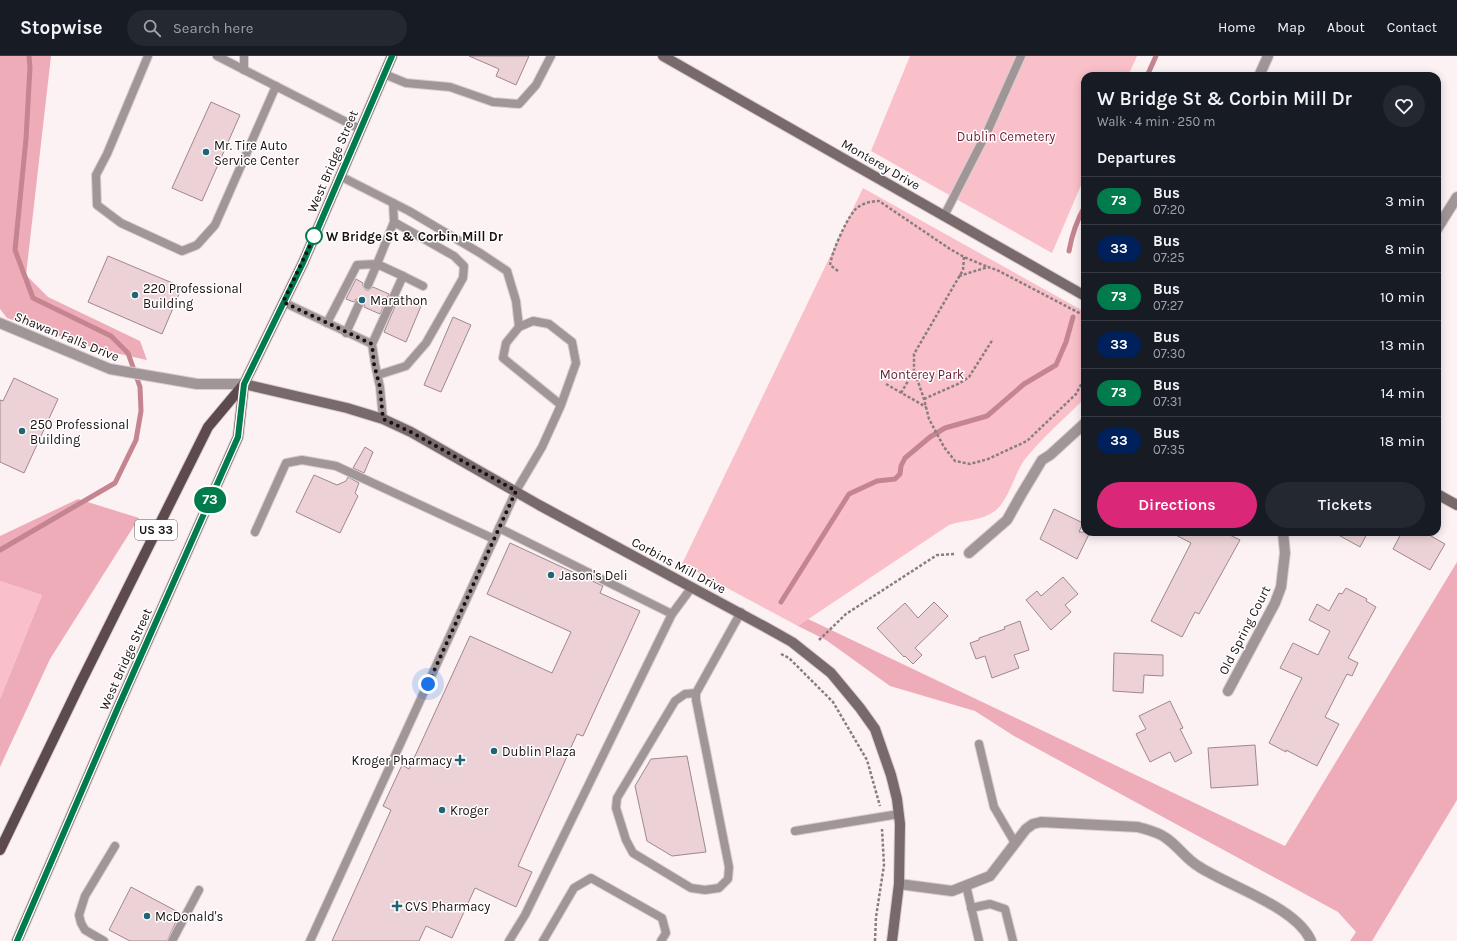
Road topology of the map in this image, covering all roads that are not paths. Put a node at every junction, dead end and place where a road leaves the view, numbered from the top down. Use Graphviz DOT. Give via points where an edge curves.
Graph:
graph roads {
  1 [pos="148,56"];
  2 [pos="217,56"];
  3 [pos="244,56"];
  4 [pos="392,56"];
  5 [pos="551,56"];
  6 [pos="663,56"];
  7 [pos="1022,56"];
  8 [pos="1268,56"];
  9 [pos="244,70"];
  10 [pos="1261,72"];
  11 [pos="384,74"];
  12 [pos="276,86"];
  13 [pos="360,129"];
  14 [pos="340,176"];
  15 [pos="1457,197"];
  16 [pos="393,203"];
  17 [pos="944,216"];
  18 [pos="394,222"];
  19 [pos="1441,223"];
  20 [pos="378,264"];
  21 [pos="403,276"];
  22 [pos="368,285"];
  23 [pos="423,286"];
  24 [pos="1081,294"];
  25 [pos="283,302"];
  26 [pos="359,304"];
  27 [pos="0,323"];
  28 [pos="327,323"];
  29 [pos="519,327"];
  30 [pos="346,333"];
  31 [pos="372,344"];
  32 [pos="378,375"];
  33 [pos="244,384"];
  34 [pos="561,405"];
  35 [pos="383,419"];
  36 [pos="1081,427"];
  37 [pos="516,491"];
  38 [pos="1441,496"];
  39 [pos="1457,505"];
  40 [pos="499,528"];
  41 [pos="255,532"];
  42 [pos="1283,536"];
  43 [pos="494,539"];
  44 [pos="969,553"];
  45 [pos="692,587"];
  46 [pos="741,612"];
  47 [pos="672,614"];
  48 [pos="1228,691"];
  49 [pos="696,693"];
  50 [pos="979,744"];
  51 [pos="899,814"];
  52 [pos="795,831"];
  53 [pos="1015,843"];
  54 [pos="115,846"];
  55 [pos="0,850"];
  56 [pos="899,884"];
  57 [pos="966,885"];
  58 [pos="199,890"];
  59 [pos="971,908"];
  60 [pos="17,941"];
  61 [pos="104,941"];
  62 [pos="172,941"];
  63 [pos="310,941"];
  64 [pos="509,941"];
  65 [pos="543,941"];
  66 [pos="661,941"];
  67 [pos="892,941"];
  68 [pos="979,941"];
  69 [pos="1013,941"];
  70 [pos="1311,941"];
  1 -- 12 [label="lane" via="96,175 97,205 121,223 182,251 197,245 215,225"];
  2 -- 9 [label="lane"];
  3 -- 9 [label="lane"];
  4 -- 11 [label="main road, West Bridge Street / US 33"];
  5 -- 11 [label="lane" via="536,85 519,104 493,102 450,87 406,83"];
  6 -- 17 [label="street, Monterey Drive"];
  7 -- 17 [label="lane"];
  8 -- 10 [label="street"];
  9 -- 12 [label="lane"];
  11 -- 13 [label="main road, West Bridge Street / US 33"];
  12 -- 13 [label="lane"];
  13 -- 14 [label="main road, West Bridge Street / US 33"];
  14 -- 16 [label="lane"];
  14 -- 25 [label="main road, West Bridge Street / US 33" via="303,263"];
  15 -- 19 [label="street"];
  16 -- 18 [label="lane"];
  16 -- 29 [label="lane" via="507,272 516,301"];
  17 -- 24 [label="street, Monterey Drive"];
  18 -- 20 [label="lane"];
  18 -- 32 [label="lane" via="454,256 464,266 463,278 426,343 406,366"];
  20 -- 21 [label="lane"];
  20 -- 22 [label="lane"];
  20 -- 28 [label="lane" via="357,265"];
  21 -- 23 [label="lane"];
  21 -- 31 [label="lane"];
  25 -- 28 [label="lane"];
  25 -- 33 [label="main road, West Bridge Street / US 33"];
  26 -- 30 [label="lane"];
  27 -- 33 [label="street, Shawan Falls Drive" via="110,369 197,384"];
  28 -- 30 [label="lane"];
  29 -- 34 [label="lane" via="506,343 503,358"];
  29 -- 34 [label="lane" via="533,321 549,324 572,342 576,362"];
  30 -- 31 [label="lane"];
  31 -- 32 [label="lane"];
  32 -- 35 [label="lane"];
  33 -- 35 [label="street, Corbins Mill Drive"];
  33 -- 55 [label="main road, West Bridge Street / US 33" via="208,427"];
  33 -- 60 [label="main road, West Bridge Street / US 33" via="238,437"];
  34 -- 37 [label="lane" via="542,447"];
  35 -- 37 [label="street, Corbins Mill Drive"];
  36 -- 44 [label="street" via="1042,460 1007,520"];
  37 -- 40 [label="lane"];
  37 -- 45 [label="street, Corbins Mill Drive"];
  38 -- 39 [label="street"];
  40 -- 43 [label="lane"];
  40 -- 47 [label="lane"];
  41 -- 43 [label="lane" via="286,463 302,460 336,466"];
  42 -- 48 [label="street, Old Spring Court" via="1285,553 1281,586 1275,603"];
  43 -- 63 [label="lane"];
  45 -- 46 [label="street, Corbins Mill Drive"];
  45 -- 47 [label="lane"];
  46 -- 49 [label="lane"];
  46 -- 51 [label="street, Corbins Mill Drive" via="792,642 831,673 860,708 877,734 891,775"];
  47 -- 64 [label="lane" via="525,915"];
  49 -- 49 [label="lane" via="730,867 728,879 718,888 705,890 691,888 633,853 616,808 617,798 675,700 685,694"];
  50 -- 53 [label="lane" via="994,807"];
  51 -- 52 [label="lane"];
  51 -- 56 [label="street, Corbins Mill Drive"];
  53 -- 57 [label="street" via="990,876"];
  53 -- 70 [label="street" via="1026,829 1041,822 1153,831 1167,838 1198,866 1274,906 1296,922"];
  54 -- 61 [label="lane" via="86,896 79,915 85,930"];
  56 -- 57 [label="street" via="952,891"];
  56 -- 67 [label="street, Corbins Mill Drive"];
  57 -- 59 [label="lane"];
  58 -- 62 [label="lane"];
  59 -- 68 [label="lane"];
  59 -- 69 [label="lane" via="990,904 1006,909"];
  65 -- 66 [label="lane" via="574,888 590,878 662,918 666,933"];
}
